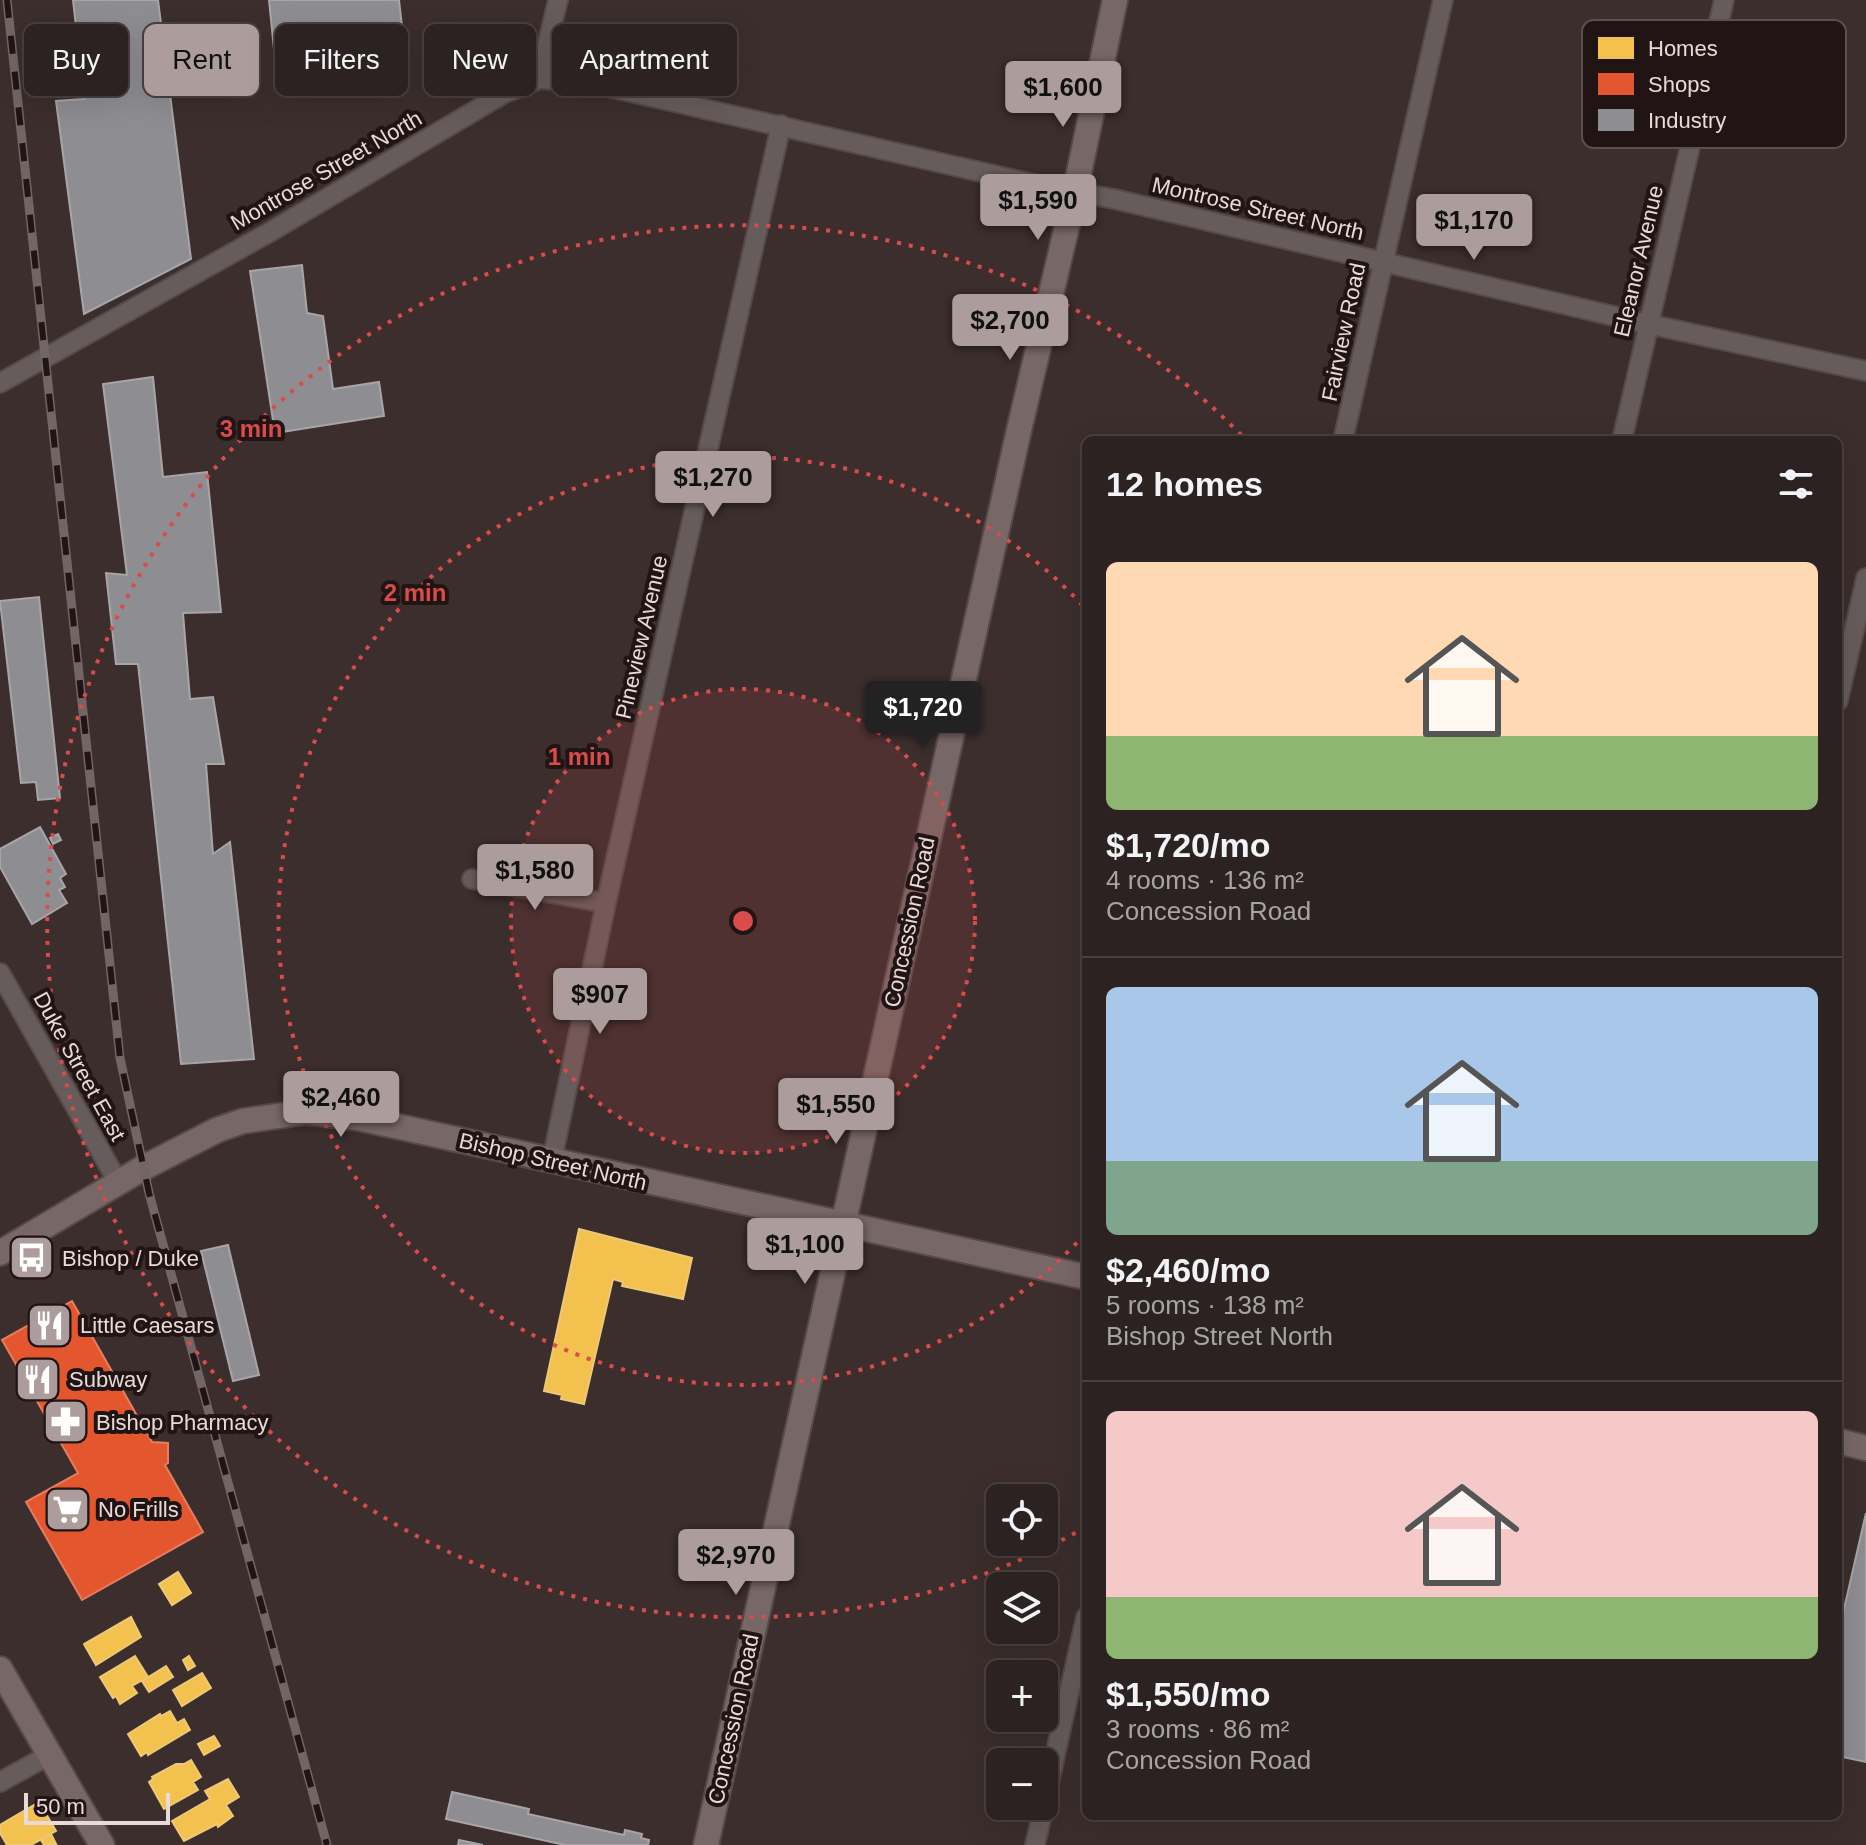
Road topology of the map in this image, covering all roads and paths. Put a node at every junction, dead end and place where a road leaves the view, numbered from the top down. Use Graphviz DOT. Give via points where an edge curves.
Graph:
graph roads {
  1 [pos="558,0"];
  2 [pos="1115,0"];
  3 [pos="1443,0"];
  4 [pos="1724,0"];
  5 [pos="1719,20"];
  6 [pos="539,79"];
  7 [pos="781,125"];
  8 [pos="1689,148"];
  9 [pos="1075,192"];
  10 [pos="1382,262"];
  11 [pos="1648,324"];
  12 [pos="1866,371"];
  13 [pos="0,383"];
  14 [pos="1344,436"];
  15 [pos="1623,436"];
  16 [pos="1866,578"];
  17 [pos="1842,683"];
  18 [pos="472,879"];
  19 [pos="606,903"];
  20 [pos="0,973"];
  21 [pos="552,1160"];
  22 [pos="118,1182"];
  23 [pos="844,1224"];
  24 [pos="0,1253"];
  25 [pos="1082,1276"];
  26 [pos="1842,1442"];
  27 [pos="1866,1448"];
  28 [pos="1082,1635"];
  29 [pos="0,1669"];
  30 [pos="1057,1748"];
  31 [pos="51,1754"];
  32 [pos="0,1782"];
  33 [pos="1041,1820"];
  34 [pos="102,1845"];
  35 [pos="706,1845"];
  36 [pos="1035,1845"];
  1 -- 6 [label="street"];
  2 -- 9 [label="main road, Concession Road"];
  3 -- 10 [label="street, Fairview Road"];
  4 -- 5 [label="street, Eleanor Avenue"];
  6 -- 7 [label="street, Montrose Street North" via="582,81"];
  6 -- 13 [label="street, Montrose Street North" via="503,94"];
  7 -- 9 [label="street, Montrose Street North"];
  7 -- 19 [label="street, Pineview Avenue"];
  8 -- 11 [label="street, Eleanor Avenue"];
  9 -- 10 [label="street, Montrose Street North"];
  9 -- 23 [label="main road, Concession Road"];
  10 -- 11 [label="street, Montrose Street North"];
  10 -- 14 [label="street, Fairview Road"];
  11 -- 12 [label="street, Montrose Street North"];
  11 -- 15 [label="street, Eleanor Avenue"];
  16 -- 17 [label="street"];
  18 -- 19 [label="street"];
  19 -- 21 [label="street, Pineview Avenue"];
  20 -- 22 [label="street, Duke Street East"];
  21 -- 22 [label="main road, Bishop Street North" via="359,1118 306,1112 230,1125"];
  21 -- 23 [label="main road, Bishop Street North"];
  22 -- 24 [label="main road, Bishop Street North"];
  23 -- 25 [label="main road, Bishop Street North"];
  23 -- 35 [label="main road, Concession Road"];
  26 -- 27 [label="main road"];
  28 -- 30 [label="street"];
  29 -- 31 [label="main road"];
  31 -- 32 [label="street"];
  31 -- 34 [label="main road"];
  33 -- 36 [label="street"];
}
